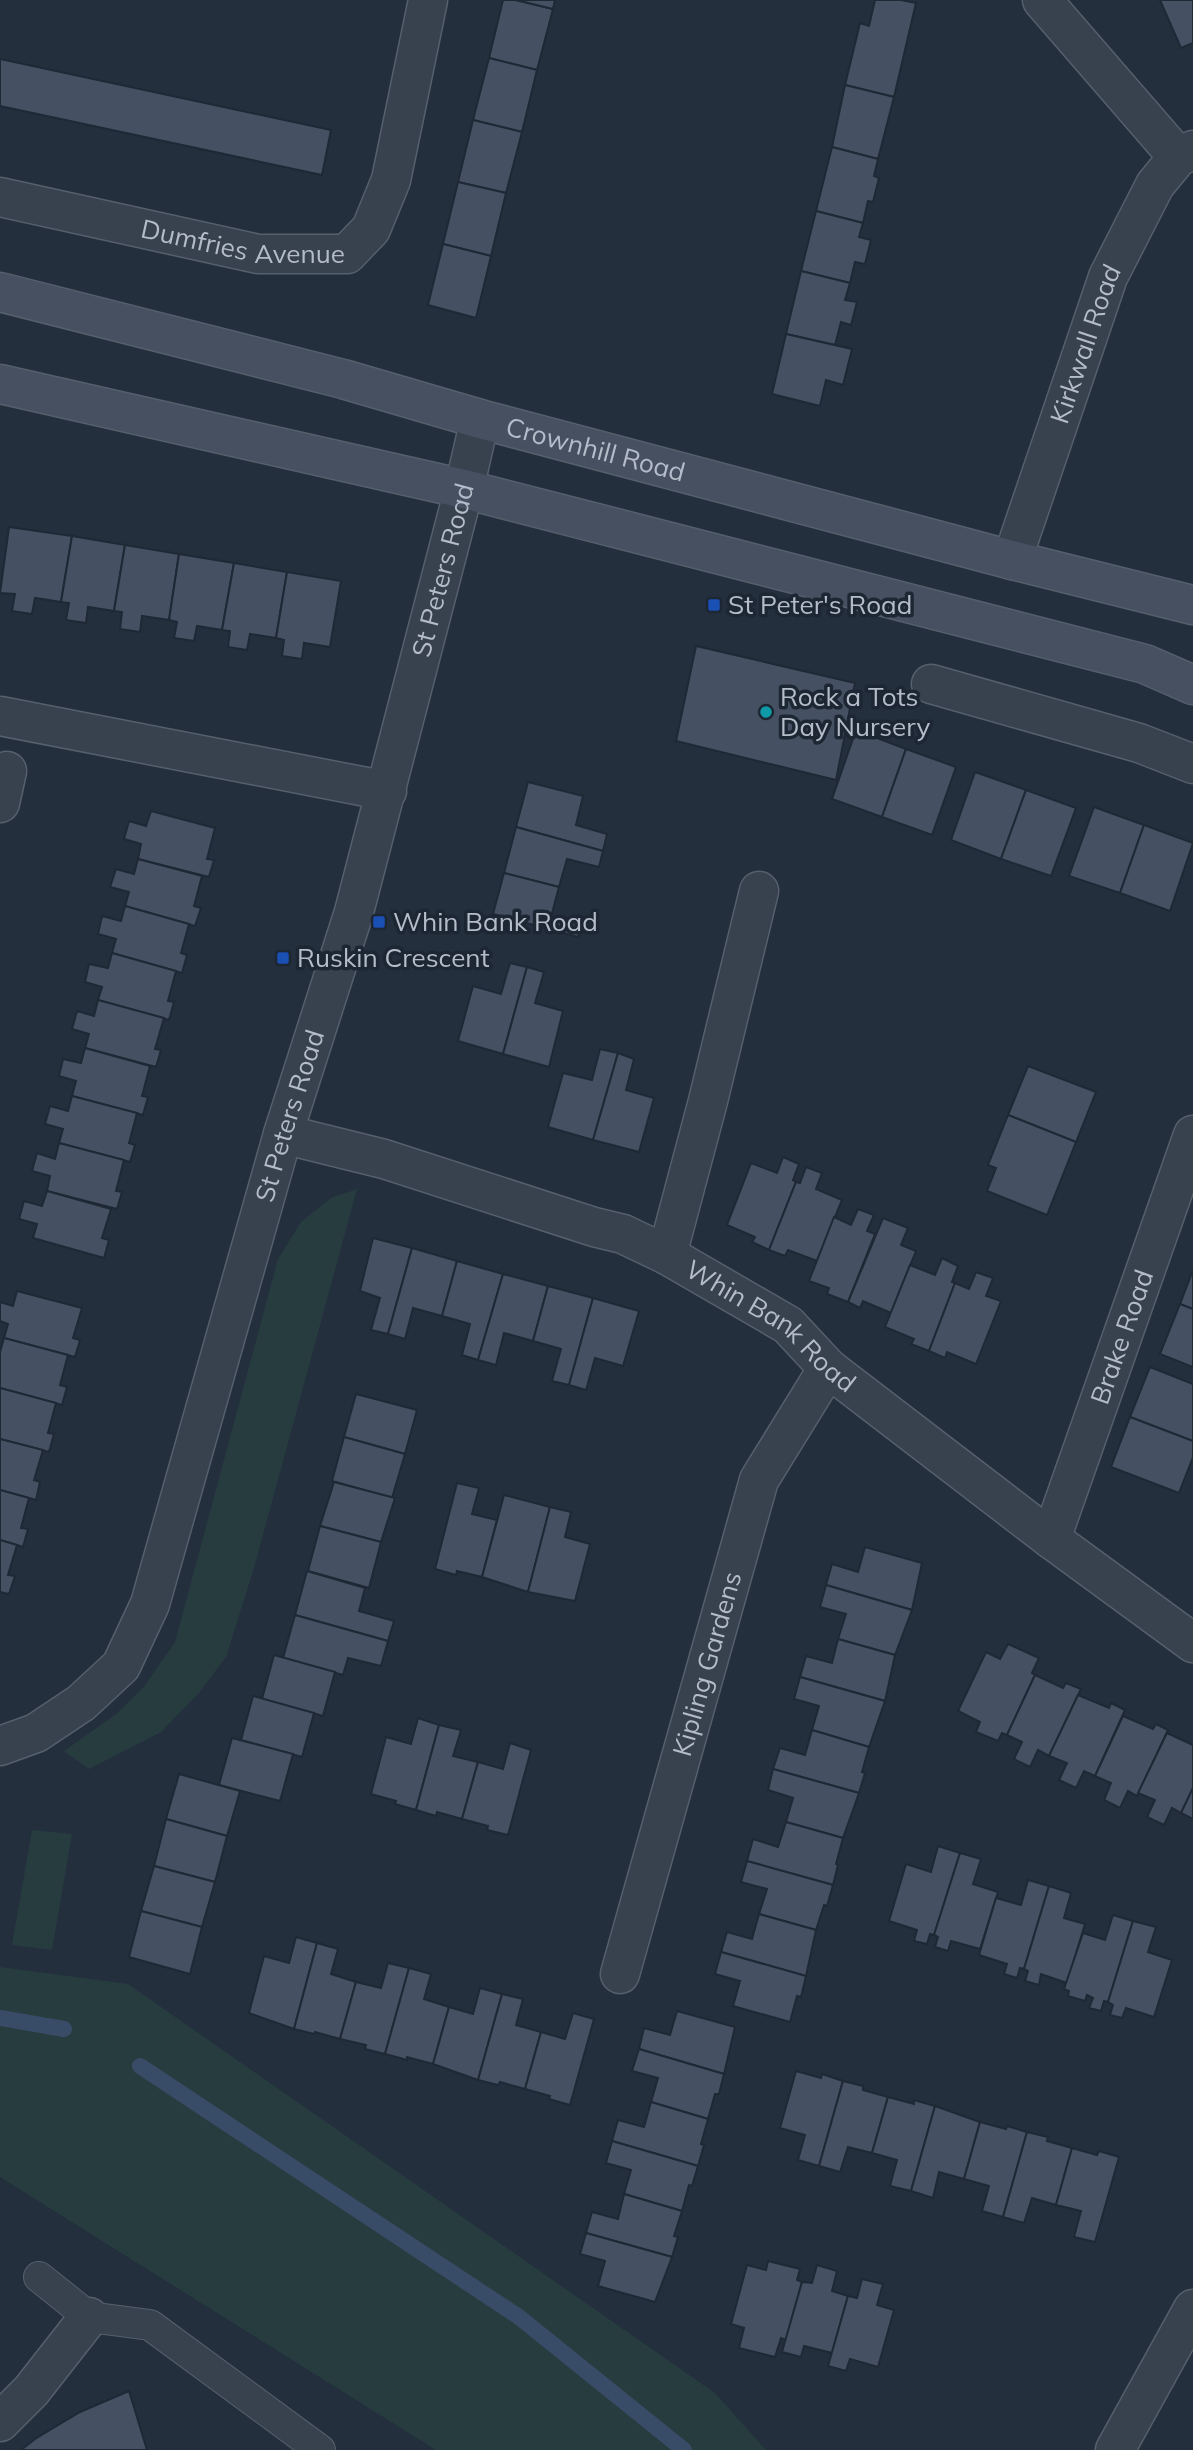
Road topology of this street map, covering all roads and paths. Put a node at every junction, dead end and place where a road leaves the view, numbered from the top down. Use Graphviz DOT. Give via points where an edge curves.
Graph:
graph roads {
  1 [pos="428,0"];
  2 [pos="1042,0"];
  3 [pos="1185,153"];
  4 [pos="0,197"];
  5 [pos="0,292"];
  6 [pos="0,384"];
  7 [pos="480,419"];
  8 [pos="464,489"];
  9 [pos="1012,560"];
  10 [pos="1193,605"];
  11 [pos="931,684"];
  12 [pos="1193,685"];
  13 [pos="0,716"];
  14 [pos="1193,764"];
  15 [pos="387,791"];
  16 [pos="759,891"];
  17 [pos="283,1134"];
  18 [pos="1193,1135"];
  19 [pos="667,1255"];
  20 [pos="828,1368"];
  21 [pos="1051,1539"];
  22 [pos="1193,1643"];
  23 [pos="0,1746"];
  24 [pos="620,1975"];
  25 [pos="38,2277"];
  26 [pos="1193,2309"];
  27 [pos="89,2317"];
  28 [pos="0,2421"];
  29 [pos="320,2450"];
  30 [pos="1115,2450"];
  1 -- 4 [label="street, Dumfries Avenue" via="391,180 371,229 347,254 258,254"];
  2 -- 3 [label="street"];
  3 -- 9 [label="street, Kirkwall Road" via="1155,184 1108,277"];
  5 -- 7 [label="main road, Crownhill Road" via="343,379"];
  6 -- 8 [label="main road"];
  7 -- 8 [label="street, St Peters Road"];
  7 -- 9 [label="main road, Crownhill Road"];
  8 -- 12 [label="main road" via="1145,664"];
  8 -- 15 [label="street, St Peters Road"];
  9 -- 10 [label="main road, Crownhill Road"];
  11 -- 14 [label="street" via="1139,743"];
  13 -- 15 [label="street"];
  15 -- 17 [label="street, St Peters Road" via="354,912"];
  16 -- 19 [label="street"];
  17 -- 19 [label="street, Whin Bank Road" via="384,1159 623,1234"];
  17 -- 23 [label="street, St Peters Road" via="150,1604 133,1642 121,1667 81,1703 36,1733"];
  18 -- 21 [label="street, Brake Road"];
  19 -- 20 [label="street, Whin Bank Road" via="788,1325"];
  20 -- 21 [label="street, Whin Bank Road"];
  20 -- 24 [label="street, Kipling Gardens" via="759,1480"];
  21 -- 22 [label="street, Whin Bank Road"];
  25 -- 27 [label="lane"];
  26 -- 30 [label="street"];
  27 -- 28 [label="street" via="31,2391"];
  27 -- 29 [label="lane" via="150,2325"];
}
